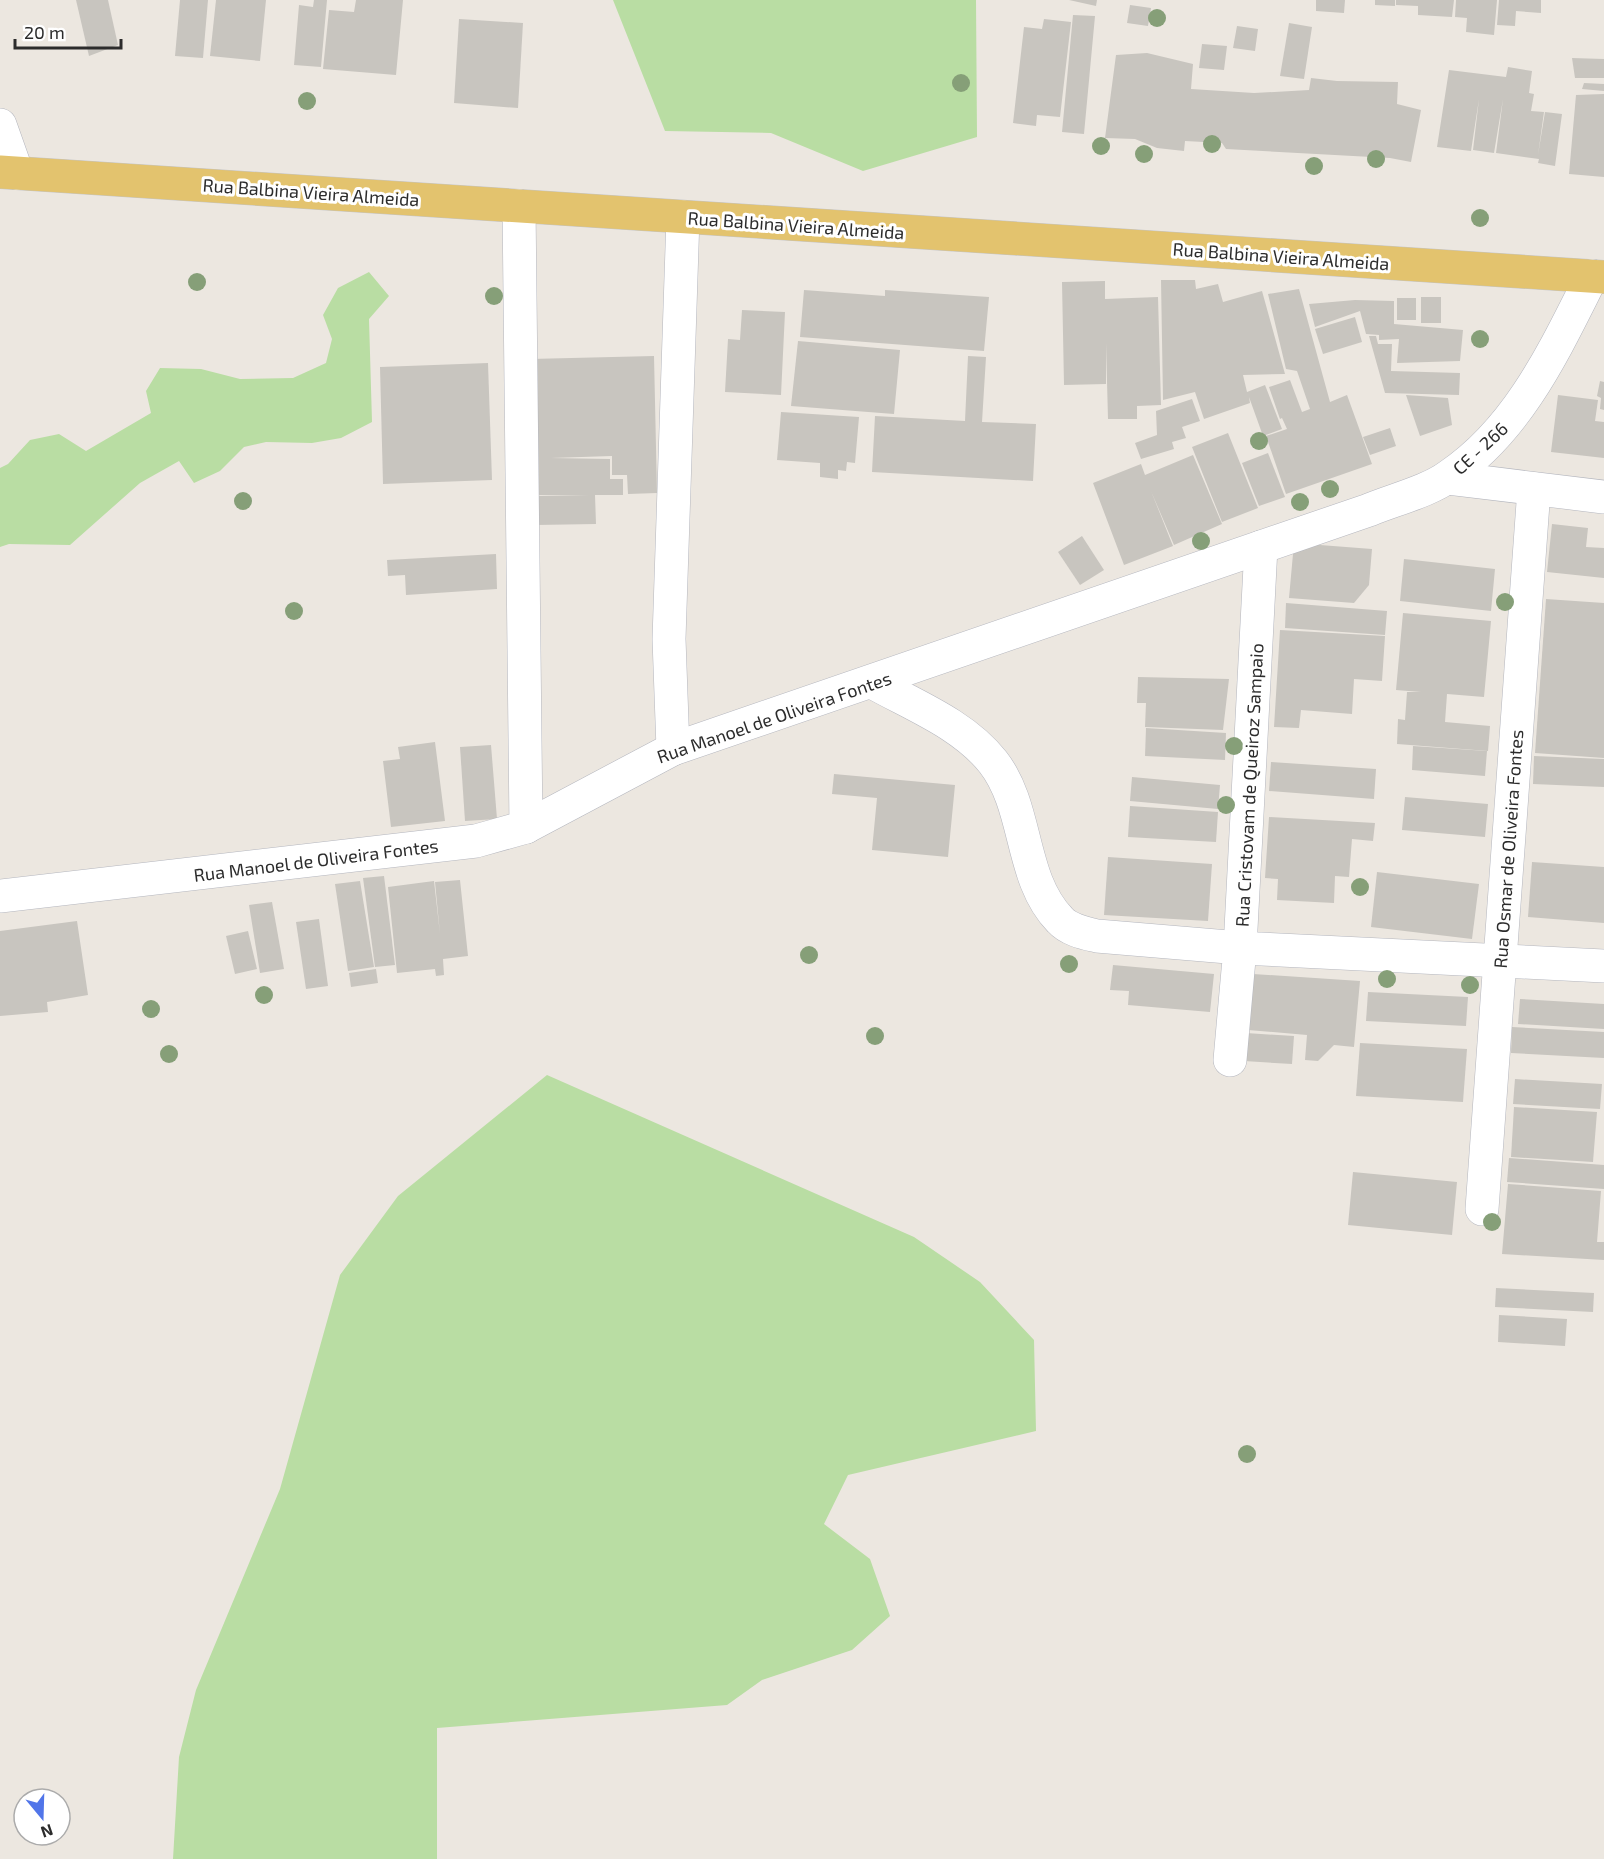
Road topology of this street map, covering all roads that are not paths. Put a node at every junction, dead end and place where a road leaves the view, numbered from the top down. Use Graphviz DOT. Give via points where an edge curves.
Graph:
graph roads {
  1 [pos="0,125"];
  2 [pos="8,172"];
  3 [pos="519,206"];
  4 [pos="684,217"];
  5 [pos="1598,276"];
  6 [pos="1448,478"];
  7 [pos="1534,489"];
  8 [pos="1604,497"];
  9 [pos="1261,547"];
  10 [pos="872,682"];
  11 [pos="673,749"];
  12 [pos="526,827"];
  13 [pos="0,896"];
  14 [pos="1240,948"];
  15 [pos="1500,959"];
  16 [pos="1604,966"];
  17 [pos="1230,1060"];
  18 [pos="1482,1209"];
  1 -- 2 [label="street"];
  2 -- 3 [label="main road, Rua Balbina Vieira Almeida"];
  3 -- 4 [label="main road, Rua Balbina Vieira Almeida"];
  3 -- 12 [label="street"];
  4 -- 5 [label="main road, Rua Balbina Vieira Almeida"];
  4 -- 11 [label="street" via="669,639"];
  5 -- 6 [label="street, CE - 266" via="1516,413 1488,446"];
  6 -- 7 [label="street"];
  6 -- 9 [label="street, CE - 266"];
  7 -- 8 [label="street"];
  7 -- 15 [label="street, Rua Osmar de Oliveira Fontes"];
  9 -- 10 [label="street, Rua Manoel de Oliveira Fontes"];
  9 -- 14 [label="street, Rua Cristovam de Queiroz Sampaio"];
  10 -- 11 [label="street, Rua Manoel de Oliveira Fontes"];
  10 -- 14 [label="street" via="961,732 995,765 1013,802 1040,891 1061,921 1076,931 1097,936"];
  11 -- 12 [label="street, Rua Manoel de Oliveira Fontes"];
  12 -- 13 [label="street, Rua Manoel de Oliveira Fontes" via="476,841"];
  14 -- 15 [label="street, Rua Cristovam de Queiroz Sampaio"];
  14 -- 17 [label="street"];
  15 -- 16 [label="street, Rua Cristovam de Queiroz Sampaio"];
  15 -- 18 [label="street, Rua Osmar de Oliveira Fontes"];
}
